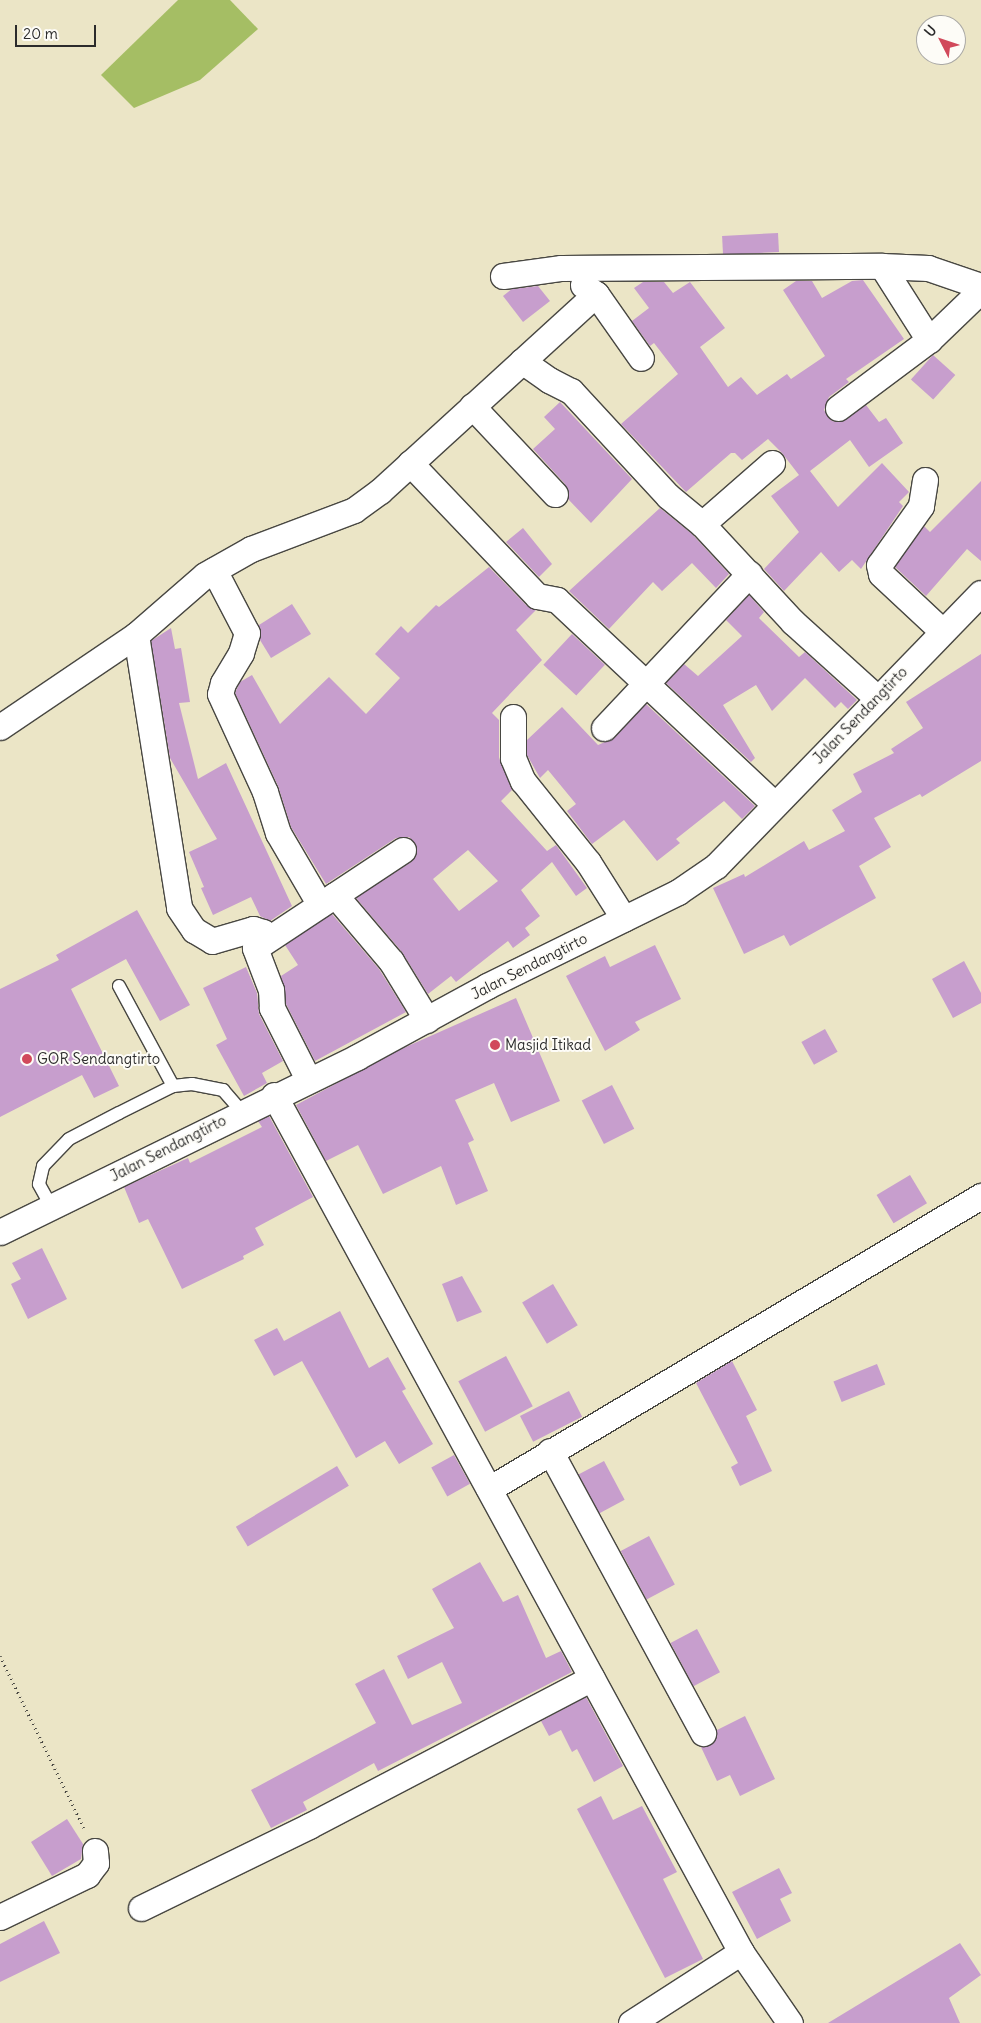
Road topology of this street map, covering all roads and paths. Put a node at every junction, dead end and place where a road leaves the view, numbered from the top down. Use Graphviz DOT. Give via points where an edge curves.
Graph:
graph roads {
  1 [pos="882,266"];
  2 [pos="561,268"];
  3 [pos="503,276"];
  4 [pos="981,286"];
  5 [pos="981,290"];
  6 [pos="596,294"];
  7 [pos="930,340"];
  8 [pos="641,358"];
  9 [pos="522,361"];
  10 [pos="472,406"];
  11 [pos="838,408"];
  12 [pos="410,463"];
  13 [pos="772,463"];
  14 [pos="925,480"];
  15 [pos="555,494"];
  16 [pos="702,524"];
  17 [pos="214,570"];
  18 [pos="749,574"];
  19 [pos="981,592"];
  20 [pos="942,632"];
  21 [pos="136,635"];
  22 [pos="646,685"];
  23 [pos="876,697"];
  24 [pos="513,717"];
  25 [pos="0,727"];
  26 [pos="604,728"];
  27 [pos="774,804"];
  28 [pos="403,850"];
  29 [pos="327,900"];
  30 [pos="624,919"];
  31 [pos="267,938"];
  32 [pos="119,986"];
  33 [pos="426,1020"];
  34 [pos="308,1079"];
  35 [pos="173,1086"];
  36 [pos="274,1095"];
  37 [pos="241,1111"];
  38 [pos="981,1196"];
  39 [pos="51,1206"];
  40 [pos="0,1232"];
  41 [pos="550,1451"];
  42 [pos="489,1489"];
  43 [pos="0,1656"];
  44 [pos="592,1678"];
  45 [pos="703,1733"];
  46 [pos="95,1851"];
  47 [pos="142,1908"];
  48 [pos="0,1917"];
  49 [pos="741,1952"];
  50 [pos="631,2023"];
  51 [pos="790,2023"];
  1 -- 2 [label="street"];
  1 -- 4 [label="street" via="928,268"];
  1 -- 7 [label="street"];
  2 -- 3 [label="street"];
  2 -- 6 [label="street"];
  5 -- 7 [label="street"];
  6 -- 8 [label="street"];
  6 -- 9 [label="street"];
  7 -- 11 [label="street"];
  9 -- 10 [label="street"];
  9 -- 16 [label="street" via="571,391 668,496"];
  10 -- 12 [label="street"];
  10 -- 15 [label="street"];
  12 -- 17 [label="street" via="354,510 251,549"];
  12 -- 22 [label="street" via="537,596 557,600"];
  13 -- 16 [label="street"];
  14 -- 20 [label="street" via="921,506 879,565 881,574"];
  16 -- 18 [label="street"];
  17 -- 21 [label="street"];
  17 -- 29 [label="street" via="247,632 241,653 220,694 265,792 278,833"];
  18 -- 22 [label="street"];
  18 -- 23 [label="street" via="793,622"];
  19 -- 20 [label="street, Jalan Sendangtirto"];
  20 -- 23 [label="street, Jalan Sendangtirto"];
  21 -- 25 [label="street"];
  21 -- 31 [label="street" via="179,908 194,930 212,941 254,929 264,932"];
  22 -- 26 [label="street"];
  22 -- 27 [label="street"];
  23 -- 27 [label="street, Jalan Sendangtirto"];
  24 -- 30 [label="street" via="513,758 523,780 588,862"];
  27 -- 30 [label="street, Jalan Sendangtirto" via="716,866 678,892"];
  28 -- 29 [label="street"];
  29 -- 31 [label="street"];
  29 -- 33 [label="street" via="391,961"];
  30 -- 33 [label="street, Jalan Sendangtirto" via="487,986"];
  31 -- 34 [label="street" via="255,948 255,953 271,990 272,1008"];
  32 -- 35 [label="lane"];
  33 -- 34 [label="street, Jalan Sendangtirto"];
  34 -- 36 [label="street, Jalan Sendangtirto"];
  35 -- 37 [label="lane" via="192,1084 223,1090"];
  35 -- 39 [label="lane" via="69,1139 43,1166 38,1184"];
  36 -- 37 [label="street, Jalan Sendangtirto"];
  36 -- 42 [label="street"];
  37 -- 39 [label="street, Jalan Sendangtirto"];
  38 -- 41 [label="street"];
  39 -- 40 [label="street, Jalan Sendangtirto"];
  41 -- 42 [label="street"];
  41 -- 45 [label="street"];
  42 -- 44 [label="street"];
  43 -- 46 [label="path"];
  44 -- 47 [label="street"];
  44 -- 49 [label="street"];
  46 -- 48 [label="street" via="96,1863 87,1875"];
  49 -- 50 [label="street"];
  49 -- 51 [label="street"];
}
